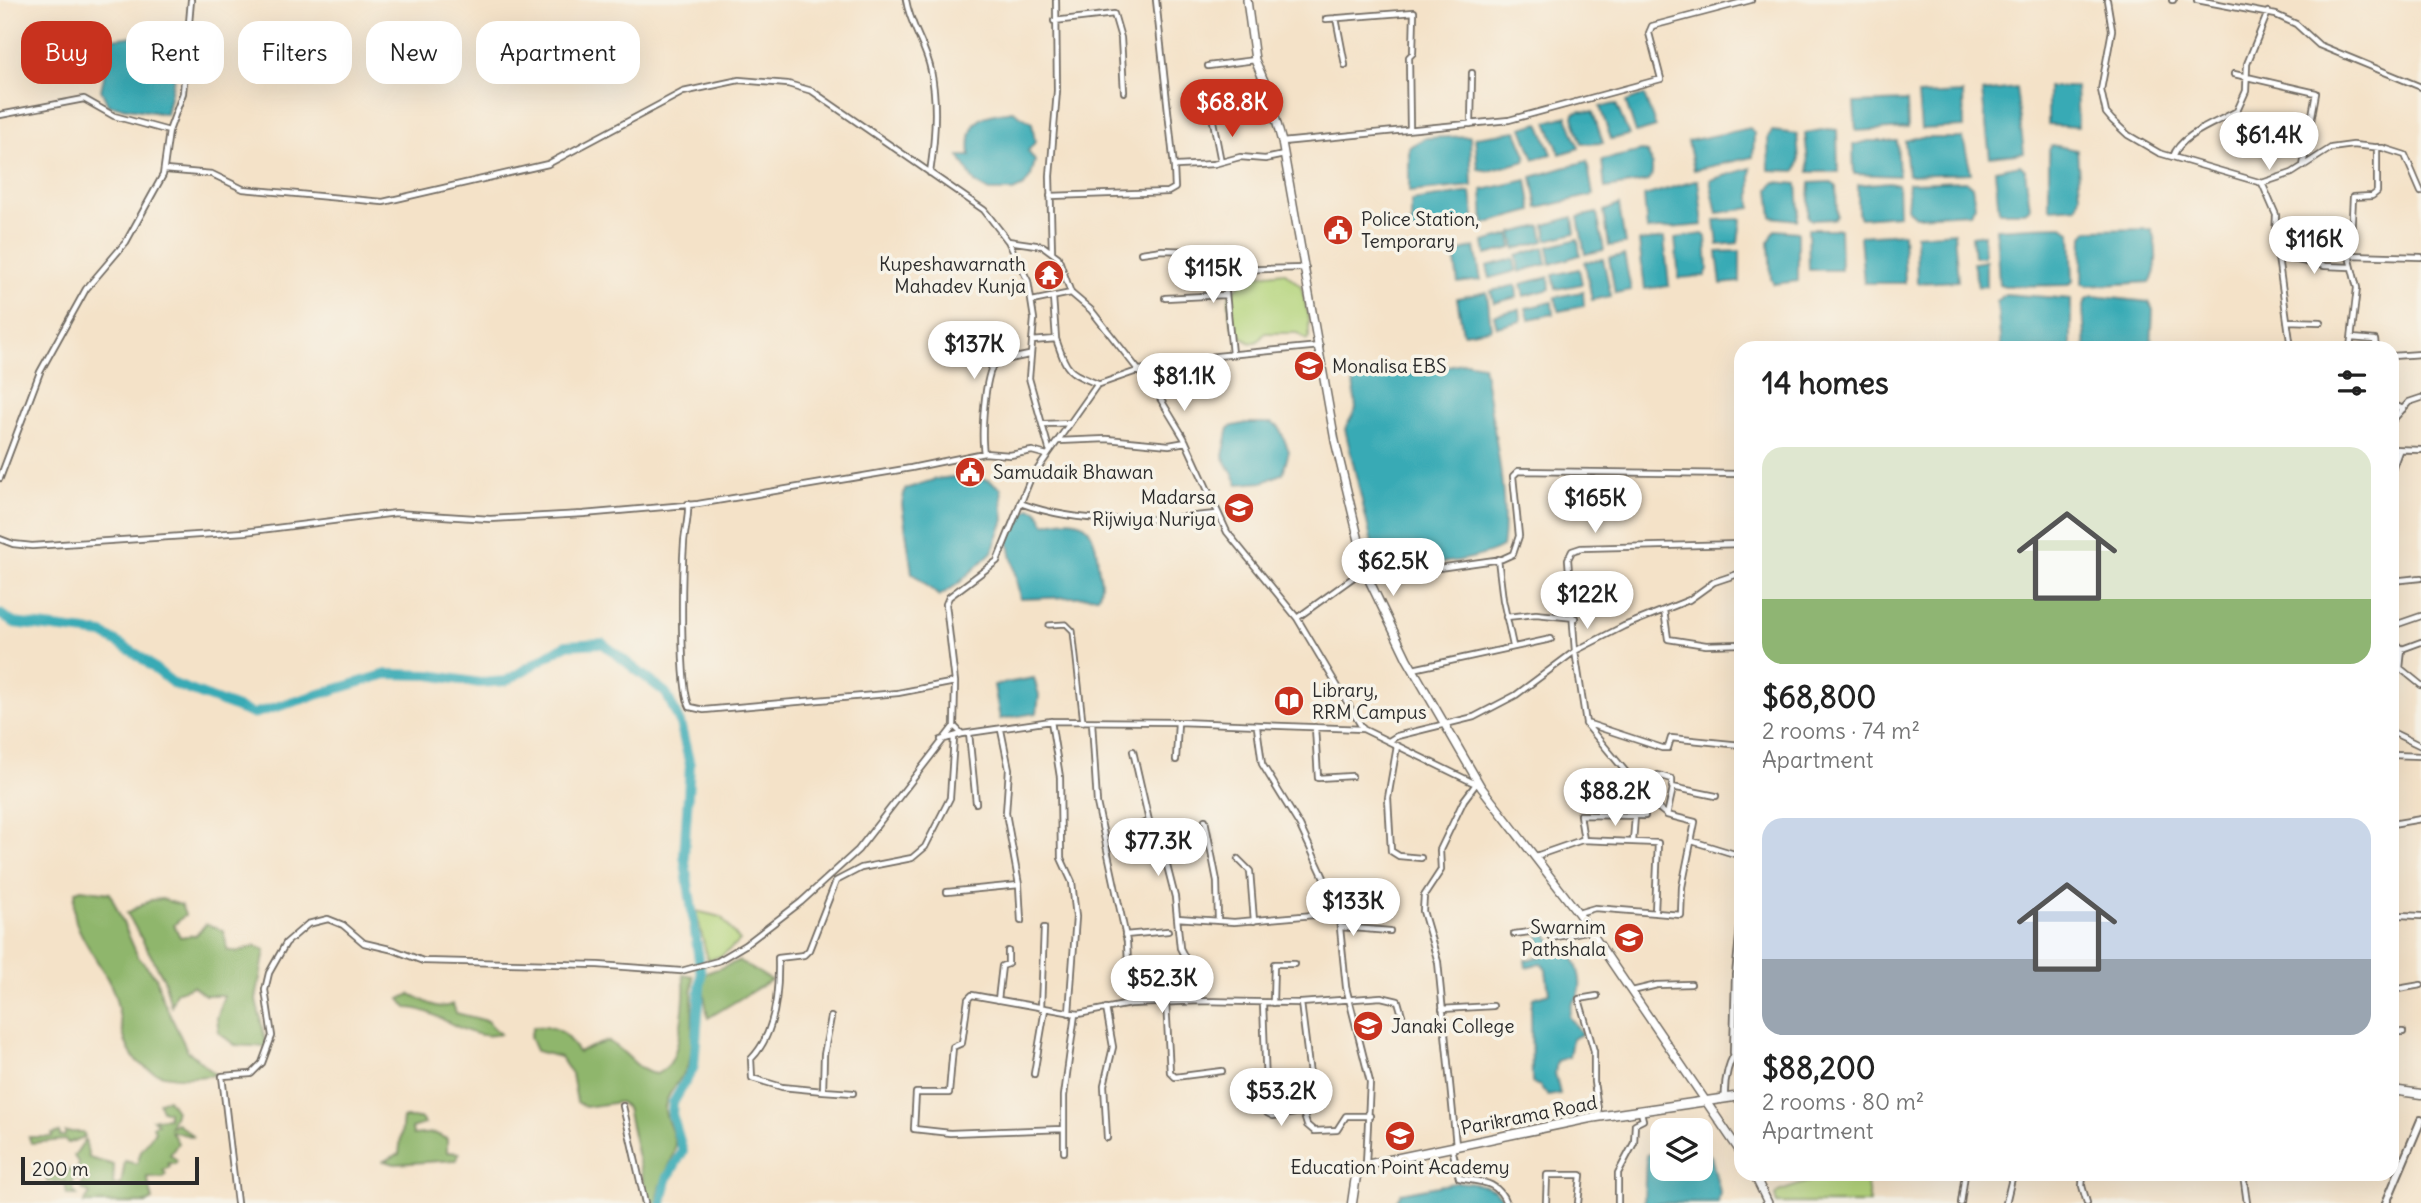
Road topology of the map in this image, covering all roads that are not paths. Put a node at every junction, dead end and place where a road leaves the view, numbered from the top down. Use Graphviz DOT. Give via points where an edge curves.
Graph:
graph roads {
  1 [pos="191,0"];
  2 [pos="905,0"];
  3 [pos="1056,0"];
  4 [pos="1156,0"];
  5 [pos="1247,0"];
  6 [pos="1751,0"];
  7 [pos="2107,0"];
  8 [pos="2197,0"];
  9 [pos="2268,12"];
  10 [pos="1336,18"];
  11 [pos="1325,19"];
  12 [pos="1054,22"];
  13 [pos="1255,60"];
  14 [pos="1345,65"];
  15 [pos="1208,66"];
  16 [pos="1472,73"];
  17 [pos="2234,74"];
  18 [pos="2248,76"];
  19 [pos="2421,87"];
  20 [pos="1267,88"];
  21 [pos="1124,92"];
  22 [pos="1223,108"];
  23 [pos="0,115"];
  24 [pos="1213,121"];
  25 [pos="1471,124"];
  26 [pos="1410,130"];
  27 [pos="169,131"];
  28 [pos="1282,142"];
  29 [pos="2377,147"];
  30 [pos="1285,155"];
  31 [pos="2173,157"];
  32 [pos="1222,163"];
  33 [pos="1174,167"];
  34 [pos="2302,167"];
  35 [pos="165,170"];
  36 [pos="930,173"];
  37 [pos="2262,183"];
  38 [pos="2421,192"];
  39 [pos="1050,196"];
  40 [pos="1008,241"];
  41 [pos="1052,252"];
  42 [pos="1140,253"];
  43 [pos="2350,255"];
  44 [pos="2278,256"];
  45 [pos="2421,257"];
  46 [pos="2351,267"];
  47 [pos="1306,268"];
  48 [pos="1223,270"];
  49 [pos="1071,293"];
  50 [pos="1225,295"];
  51 [pos="1053,297"];
  52 [pos="1165,298"];
  53 [pos="1032,301"];
  54 [pos="2287,321"];
  55 [pos="2321,322"];
  56 [pos="2352,338"];
  57 [pos="1056,340"];
  58 [pos="1032,341"];
  59 [pos="2290,341"];
  60 [pos="2351,341"];
  61 [pos="2375,341"];
  62 [pos="1320,346"];
  63 [pos="1232,354"];
  64 [pos="2421,354"];
  65 [pos="1029,355"];
  66 [pos="2399,356"];
  67 [pos="1140,370"];
  68 [pos="1099,384"];
  69 [pos="2421,398"];
  70 [pos="2399,407"];
  71 [pos="2403,409"];
  72 [pos="2399,413"];
  73 [pos="1070,423"];
  74 [pos="1044,424"];
  75 [pos="1057,441"];
  76 [pos="1186,442"];
  77 [pos="2421,450"];
  78 [pos="2399,451"];
  79 [pos="984,453"];
  80 [pos="1048,453"];
  81 [pos="1734,474"];
  82 [pos="0,478"];
  83 [pos="1020,503"];
  84 [pos="688,504"];
  85 [pos="1216,514"];
  86 [pos="0,539"];
  87 [pos="1734,544"];
  88 [pos="1498,559"];
  89 [pos="1365,569"];
  90 [pos="1734,575"];
  91 [pos="1368,578"];
  92 [pos="2421,578"];
  93 [pos="2399,580"];
  94 [pos="1664,610"];
  95 [pos="2421,616"];
  96 [pos="1506,617"];
  97 [pos="1297,618"];
  98 [pos="1575,618"];
  99 [pos="2399,624"];
  100 [pos="1049,625"];
  101 [pos="1550,639"];
  102 [pos="2421,642"];
  103 [pos="1734,644"];
  104 [pos="1513,646"];
  105 [pos="2399,646"];
  106 [pos="2402,649"];
  107 [pos="1575,651"];
  108 [pos="1413,669"];
  109 [pos="955,682"];
  110 [pos="2421,685"];
  111 [pos="1051,721"];
  112 [pos="1585,721"];
  113 [pos="1083,722"];
  114 [pos="1092,722"];
  115 [pos="1178,722"];
  116 [pos="1444,724"];
  117 [pos="954,726"];
  118 [pos="1256,727"];
  119 [pos="1315,727"];
  120 [pos="1363,729"];
  121 [pos="1001,730"];
  122 [pos="969,733"];
  123 [pos="962,734"];
  124 [pos="2399,735"];
  125 [pos="954,738"];
  126 [pos="941,740"];
  127 [pos="1388,742"];
  128 [pos="1734,745"];
  129 [pos="1397,746"];
  130 [pos="2421,746"];
  131 [pos="1133,751"];
  132 [pos="2399,755"];
  133 [pos="2421,756"];
  134 [pos="1176,760"];
  135 [pos="1658,775"];
  136 [pos="1352,776"];
  137 [pos="1479,786"];
  138 [pos="1673,788"];
  139 [pos="1716,796"];
  140 [pos="976,803"];
  141 [pos="1667,815"];
  142 [pos="1634,816"];
  143 [pos="1645,816"];
  144 [pos="2421,819"];
  145 [pos="1205,820"];
  146 [pos="1149,821"];
  147 [pos="2399,823"];
  148 [pos="1584,840"];
  149 [pos="1692,841"];
  150 [pos="1633,842"];
  151 [pos="1130,850"];
  152 [pos="1734,854"];
  153 [pos="1536,856"];
  154 [pos="1421,858"];
  155 [pos="1238,859"];
  156 [pos="831,874"];
  157 [pos="836,881"];
  158 [pos="1019,885"];
  159 [pos="947,892"];
  160 [pos="1578,912"];
  161 [pos="1655,912"];
  162 [pos="2399,915"];
  163 [pos="2421,916"];
  164 [pos="1177,918"];
  165 [pos="1339,918"];
  166 [pos="1218,920"];
  167 [pos="1021,921"];
  168 [pos="1254,921"];
  169 [pos="1340,927"];
  170 [pos="1044,928"];
  171 [pos="1590,930"];
  172 [pos="1168,931"];
  173 [pos="1390,931"];
  174 [pos="1514,934"];
  175 [pos="1125,935"];
  176 [pos="1008,951"];
  177 [pos="1294,964"];
  178 [pos="1691,984"];
  179 [pos="2421,985"];
  180 [pos="2399,989"];
  181 [pos="1632,991"];
  182 [pos="1597,996"];
  183 [pos="998,1000"];
  184 [pos="1199,1001"];
  185 [pos="1166,1002"];
  186 [pos="1349,1002"];
  187 [pos="1263,1003"];
  188 [pos="1273,1003"];
  189 [pos="1301,1003"];
  190 [pos="1130,1004"];
  191 [pos="1493,1006"];
  192 [pos="1043,1008"];
  193 [pos="1106,1008"];
  194 [pos="1442,1009"];
  195 [pos="1072,1013"];
  196 [pos="1734,1014"];
  197 [pos="831,1017"];
  198 [pos="1404,1023"];
  199 [pos="2399,1032"];
  200 [pos="2403,1032"];
  201 [pos="1733,1053"];
  202 [pos="1222,1071"];
  203 [pos="1034,1074"];
  204 [pos="1321,1083"];
  205 [pos="823,1091"];
  206 [pos="2399,1091"];
  207 [pos="853,1093"];
  208 [pos="2421,1094"];
  209 [pos="1734,1097"];
  210 [pos="1725,1098"];
  211 [pos="1708,1101"];
  212 [pos="623,1106"];
  213 [pos="1641,1111"];
  214 [pos="1370,1116"];
  215 [pos="1599,1117"];
  216 [pos="2421,1120"];
  217 [pos="1063,1129"];
  218 [pos="1107,1138"];
  219 [pos="1734,1142"];
  220 [pos="1454,1146"];
  221 [pos="1064,1152"];
  222 [pos="1366,1165"];
  223 [pos="2399,1172"];
  224 [pos="1757,1181"];
  225 [pos="1964,1181"];
  226 [pos="2011,1181"];
  227 [pos="2082,1181"];
  228 [pos="2244,1181"];
  229 [pos="2395,1181"];
  230 [pos="237,1203"];
  231 [pos="645,1203"];
  232 [pos="1352,1203"];
  233 [pos="1506,1203"];
  234 [pos="1546,1203"];
  235 [pos="1578,1203"];
  236 [pos="1618,1203"];
  237 [pos="1768,1203"];
  238 [pos="1961,1203"];
  239 [pos="2006,1203"];
  240 [pos="2087,1203"];
  241 [pos="2247,1203"];
  242 [pos="2386,1203"];
  1 -- 27 [label="street" via="183,93"];
  2 -- 36 [label="street" via="931,69 935,138"];
  3 -- 12 [label="street"];
  4 -- 33 [label="street"];
  5 -- 13 [label="main road"];
  6 -- 25 [label="street" via="1652,26 1649,33 1661,79 1509,120"];
  7 -- 31 [label="street" via="2112,20 2101,90 2106,113 2128,135"];
  8 -- 9 [label="street"];
  9 -- 18 [label="street" via="2247,64"];
  9 -- 19 [label="street" via="2296,24 2319,45"];
  10 -- 11 [label="street"];
  10 -- 14 [label="street"];
  10 -- 26 [label="street" via="1414,12"];
  12 -- 21 [label="street" via="1114,15 1121,38"];
  12 -- 39 [label="street" via="1057,90 1050,139"];
  13 -- 15 [label="street"];
  13 -- 20 [label="main road"];
  16 -- 25 [label="street"];
  17 -- 18 [label="street"];
  18 -- 31 [label="street" via="2237,111 2203,127 2178,147"];
  18 -- 34 [label="street" via="2316,93"];
  20 -- 22 [label="street" via="1226,99"];
  20 -- 28 [label="main road"];
  23 -- 27 [label="street" via="84,99 114,116"];
  24 -- 32 [label="street"];
  25 -- 26 [label="street"];
  26 -- 28 [label="street"];
  27 -- 35 [label="street"];
  28 -- 30 [label="main road"];
  29 -- 34 [label="street" via="2332,148"];
  29 -- 38 [label="street" via="2405,155"];
  29 -- 43 [label="street" via="2378,192 2353,197"];
  30 -- 32 [label="street" via="1240,157"];
  30 -- 47 [label="main road"];
  31 -- 37 [label="street"];
  32 -- 33 [label="street"];
  33 -- 39 [label="street" via="1175,188 1168,192"];
  34 -- 37 [label="street"];
  35 -- 36 [label="street" via="212,174 243,189 383,202 548,164 683,92 738,80 812,91"];
  35 -- 82 [label="street" via="126,242 86,289 40,372"];
  36 -- 40 [label="street" via="984,210"];
  37 -- 44 [label="street" via="2276,215"];
  39 -- 41 [label="street"];
  40 -- 41 [label="street" via="1043,246"];
  40 -- 53 [label="street" via="1023,267"];
  41 -- 49 [label="street"];
  42 -- 48 [label="street" via="1222,252"];
  43 -- 45 [label="street"];
  43 -- 46 [label="street"];
  44 -- 46 [label="street"];
  44 -- 54 [label="street"];
  46 -- 56 [label="street" via="2357,288"];
  47 -- 48 [label="street"];
  47 -- 62 [label="main road"];
  48 -- 50 [label="street"];
  49 -- 51 [label="street"];
  49 -- 67 [label="street" via="1091,310 1119,350"];
  50 -- 52 [label="street"];
  50 -- 63 [label="street"];
  51 -- 53 [label="street"];
  51 -- 57 [label="street"];
  53 -- 58 [label="street"];
  54 -- 55 [label="street"];
  54 -- 59 [label="street"];
  56 -- 60 [label="street"];
  56 -- 61 [label="street"];
  57 -- 58 [label="street"];
  57 -- 68 [label="street" via="1062,361 1072,374"];
  58 -- 65 [label="street"];
  62 -- 63 [label="street"];
  62 -- 89 [label="main road" via="1335,441"];
  63 -- 67 [label="street"];
  64 -- 66 [label="street"];
  65 -- 74 [label="street" via="1032,397"];
  65 -- 79 [label="street" via="995,362 991,367 984,398"];
  67 -- 68 [label="street"];
  67 -- 76 [label="street"];
  68 -- 73 [label="street"];
  69 -- 71 [label="street"];
  70 -- 71 [label="street"];
  71 -- 72 [label="street"];
  73 -- 74 [label="street"];
  73 -- 75 [label="street"];
  74 -- 80 [label="street"];
  75 -- 76 [label="street"];
  75 -- 80 [label="street"];
  76 -- 85 [label="street"];
  77 -- 78 [label="street"];
  79 -- 80 [label="street"];
  79 -- 84 [label="street"];
  80 -- 83 [label="street"];
  81 -- 88 [label="street" via="1514,472 1518,548"];
  83 -- 85 [label="street" via="1060,514 1122,519"];
  83 -- 109 [label="street" via="997,561 946,604"];
  84 -- 86 [label="street" via="503,519 396,513 244,531 32,546"];
  84 -- 109 [label="street" via="683,679 690,707 704,710 898,693"];
  85 -- 97 [label="street"];
  87 -- 98 [label="street" via="1576,549 1568,559"];
  88 -- 91 [label="street"];
  88 -- 96 [label="street"];
  89 -- 91 [label="main road"];
  89 -- 97 [label="street"];
  90 -- 94 [label="street"];
  91 -- 108 [label="main road"];
  92 -- 93 [label="street"];
  94 -- 103 [label="street" via="1668,639"];
  94 -- 107 [label="street"];
  95 -- 99 [label="street"];
  96 -- 98 [label="street"];
  96 -- 104 [label="street"];
  97 -- 120 [label="street"];
  98 -- 107 [label="street"];
  100 -- 113 [label="street" via="1066,624 1073,631"];
  101 -- 104 [label="street"];
  102 -- 106 [label="street"];
  104 -- 108 [label="street"];
  105 -- 106 [label="street"];
  106 -- 110 [label="street" via="2400,668"];
  107 -- 112 [label="street"];
  107 -- 116 [label="street" via="1516,695 1474,718"];
  108 -- 116 [label="main road"];
  109 -- 117 [label="street"];
  111 -- 113 [label="street"];
  111 -- 121 [label="street"];
  111 -- 195 [label="street" via="1060,777 1061,858 1072,882 1076,917"];
  112 -- 128 [label="street" via="1662,748 1668,748 1671,738"];
  112 -- 141 [label="street" via="1639,790"];
  113 -- 114 [label="street"];
  114 -- 115 [label="street"];
  114 -- 175 [label="street" via="1097,803"];
  115 -- 118 [label="street"];
  115 -- 134 [label="street"];
  116 -- 127 [label="street"];
  116 -- 137 [label="main road"];
  117 -- 123 [label="street"];
  117 -- 126 [label="street"];
  118 -- 119 [label="street"];
  118 -- 165 [label="street" via="1262,764 1317,859"];
  119 -- 120 [label="street"];
  119 -- 136 [label="street" via="1318,778"];
  120 -- 127 [label="street"];
  121 -- 122 [label="street"];
  121 -- 158 [label="street" via="1009,769 1006,813"];
  122 -- 123 [label="street"];
  122 -- 140 [label="street"];
  123 -- 125 [label="street"];
  124 -- 130 [label="street"];
  125 -- 126 [label="street"];
  125 -- 157 [label="street" via="950,798 925,847 912,858 861,868"];
  126 -- 156 [label="street" via="875,831"];
  127 -- 129 [label="street"];
  129 -- 137 [label="street"];
  129 -- 154 [label="street" via="1388,798 1391,851"];
  131 -- 146 [label="street"];
  132 -- 133 [label="street"];
  135 -- 138 [label="street" via="1672,779"];
  137 -- 153 [label="main road"];
  137 -- 194 [label="street" via="1447,833 1438,853 1441,870 1423,901 1438,962"];
  138 -- 139 [label="street"];
  138 -- 141 [label="street"];
  141 -- 149 [label="street" via="1695,821"];
  142 -- 143 [label="street"];
  142 -- 148 [label="street" via="1580,815"];
  142 -- 150 [label="street"];
  144 -- 147 [label="street"];
  145 -- 166 [label="street" via="1217,881"];
  146 -- 151 [label="street" via="1129,830"];
  146 -- 164 [label="street" via="1165,854"];
  148 -- 150 [label="street"];
  148 -- 153 [label="street"];
  149 -- 152 [label="street"];
  149 -- 161 [label="street" via="1681,915"];
  150 -- 161 [label="street" via="1658,843"];
  153 -- 160 [label="main road"];
  155 -- 168 [label="street" via="1250,870"];
  156 -- 157 [label="street"];
  156 -- 230 [label="street" via="755,938 718,961 681,971 423,961 364,943 328,919 309,924 286,943 269,973 265,990 271,1036 262,1063 251,1074 222,1076"];
  157 -- 205 [label="street" via="813,945 804,955 778,958 774,1013 768,1035 749,1066 752,1078 758,1081"];
  158 -- 159 [label="street"];
  158 -- 167 [label="street"];
  160 -- 161 [label="street" via="1595,908"];
  160 -- 171 [label="main road"];
  162 -- 163 [label="street"];
  164 -- 166 [label="street"];
  164 -- 184 [label="street" via="1180,948 1193,973"];
  165 -- 168 [label="street" via="1310,915"];
  165 -- 169 [label="street"];
  166 -- 168 [label="street"];
  169 -- 173 [label="street"];
  169 -- 186 [label="street"];
  170 -- 192 [label="street"];
  171 -- 174 [label="street" via="1552,939 1545,930"];
  171 -- 181 [label="main road"];
  172 -- 175 [label="street"];
  175 -- 190 [label="street"];
  176 -- 183 [label="street"];
  177 -- 188 [label="street" via="1274,964"];
  178 -- 181 [label="street"];
  179 -- 180 [label="street"];
  181 -- 211 [label="main road"];
  182 -- 215 [label="street" via="1579,999 1594,1051"];
  183 -- 192 [label="street"];
  183 -- 217 [label="street" via="972,995 968,999 962,1043 953,1047 949,1093 916,1093 914,1129 967,1133"];
  184 -- 185 [label="street"];
  184 -- 187 [label="street"];
  185 -- 190 [label="street"];
  185 -- 202 [label="street" via="1170,1072 1175,1077"];
  186 -- 189 [label="street"];
  186 -- 198 [label="street" via="1395,998"];
  186 -- 214 [label="street" via="1369,1074"];
  187 -- 188 [label="street"];
  187 -- 214 [label="street" via="1268,1113 1303,1112 1314,1131 1337,1130 1346,1116"];
  188 -- 189 [label="street"];
  189 -- 204 [label="street" via="1310,1075 1315,1083"];
  190 -- 193 [label="street"];
  191 -- 194 [label="street"];
  192 -- 195 [label="street"];
  192 -- 203 [label="street"];
  193 -- 195 [label="street"];
  193 -- 218 [label="street" via="1112,1047 1104,1085"];
  194 -- 220 [label="street" via="1454,1099"];
  195 -- 217 [label="street"];
  196 -- 201 [label="street"];
  197 -- 205 [label="street"];
  199 -- 200 [label="street"];
  201 -- 210 [label="street"];
  205 -- 207 [label="street"];
  206 -- 208 [label="main road"];
  209 -- 210 [label="main road, Parikrama Road"];
  210 -- 211 [label="main road, Parikrama Road"];
  211 -- 213 [label="main road, Parikrama Road"];
  211 -- 219 [label="main road"];
  212 -- 231 [label="street"];
  213 -- 215 [label="main road, Parikrama Road"];
  213 -- 236 [label="street" via="1643,1120 1635,1124 1634,1143 1618,1173"];
  214 -- 222 [label="street"];
  215 -- 220 [label="main road, Parikrama Road"];
  216 -- 223 [label="street"];
  217 -- 221 [label="street"];
  220 -- 222 [label="main road, Parikrama Road"];
  220 -- 233 [label="street" via="1459,1178 1492,1184"];
  222 -- 232 [label="main road" via="1356,1176"];
  224 -- 237 [label="main road"];
  225 -- 238 [label="street"];
  226 -- 239 [label="street"];
  227 -- 240 [label="street"];
  228 -- 241 [label="street"];
  229 -- 242 [label="street"];
  234 -- 235 [label="street" via="1547,1175 1581,1175"];
}
